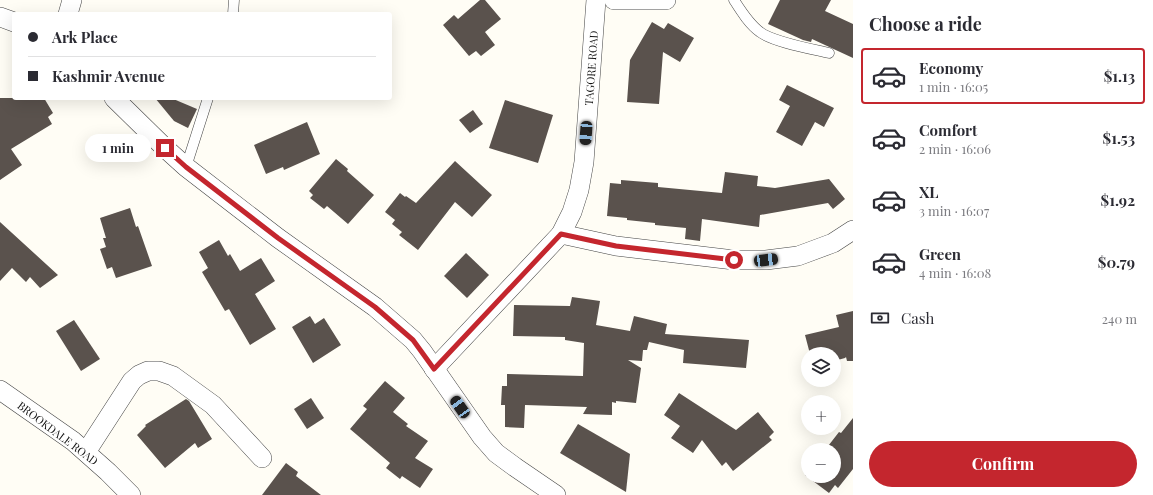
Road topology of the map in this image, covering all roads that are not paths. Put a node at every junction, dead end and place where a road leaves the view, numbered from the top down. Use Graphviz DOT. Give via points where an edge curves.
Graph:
graph roads {
  1 [pos="72,0"];
  2 [pos="234,0"];
  3 [pos="596,0"];
  4 [pos="614,0"];
  5 [pos="666,0"];
  6 [pos="734,0"];
  7 [pos="69,12"];
  8 [pos="233,12"];
  9 [pos="0,17"];
  10 [pos="12,21"];
  11 [pos="829,53"];
  12 [pos="116,100"];
  13 [pos="207,100"];
  14 [pos="186,167"];
  15 [pos="853,230"];
  16 [pos="561,234"];
  17 [pos="434,369"];
  18 [pos="0,390"];
  19 [pos="86,452"];
  20 [pos="262,458"];
  21 [pos="131,495"];
  22 [pos="556,495"];
  1 -- 7 [label="street"];
  2 -- 8 [label="lane"];
  3 -- 16 [label="street, TAGORE ROAD" via="584,162 572,212"];
  4 -- 5 [label="street"];
  6 -- 11 [label="lane" via="760,33 790,44"];
  9 -- 10 [label="street"];
  12 -- 14 [label="street"];
  13 -- 14 [label="lane"];
  14 -- 17 [label="street" via="278,238 375,307 413,340"];
  15 -- 16 [label="street" via="832,243 798,256 766,260 734,260 616,246"];
  16 -- 17 [label="street, TAGORE ROAD"];
  17 -- 22 [label="street" via="496,453"];
  18 -- 19 [label="street, BROOKDALE ROAD"];
  19 -- 20 [label="street" via="132,381 148,371 159,371 173,376 213,405"];
  19 -- 21 [label="street, BROOKDALE ROAD"];
}
